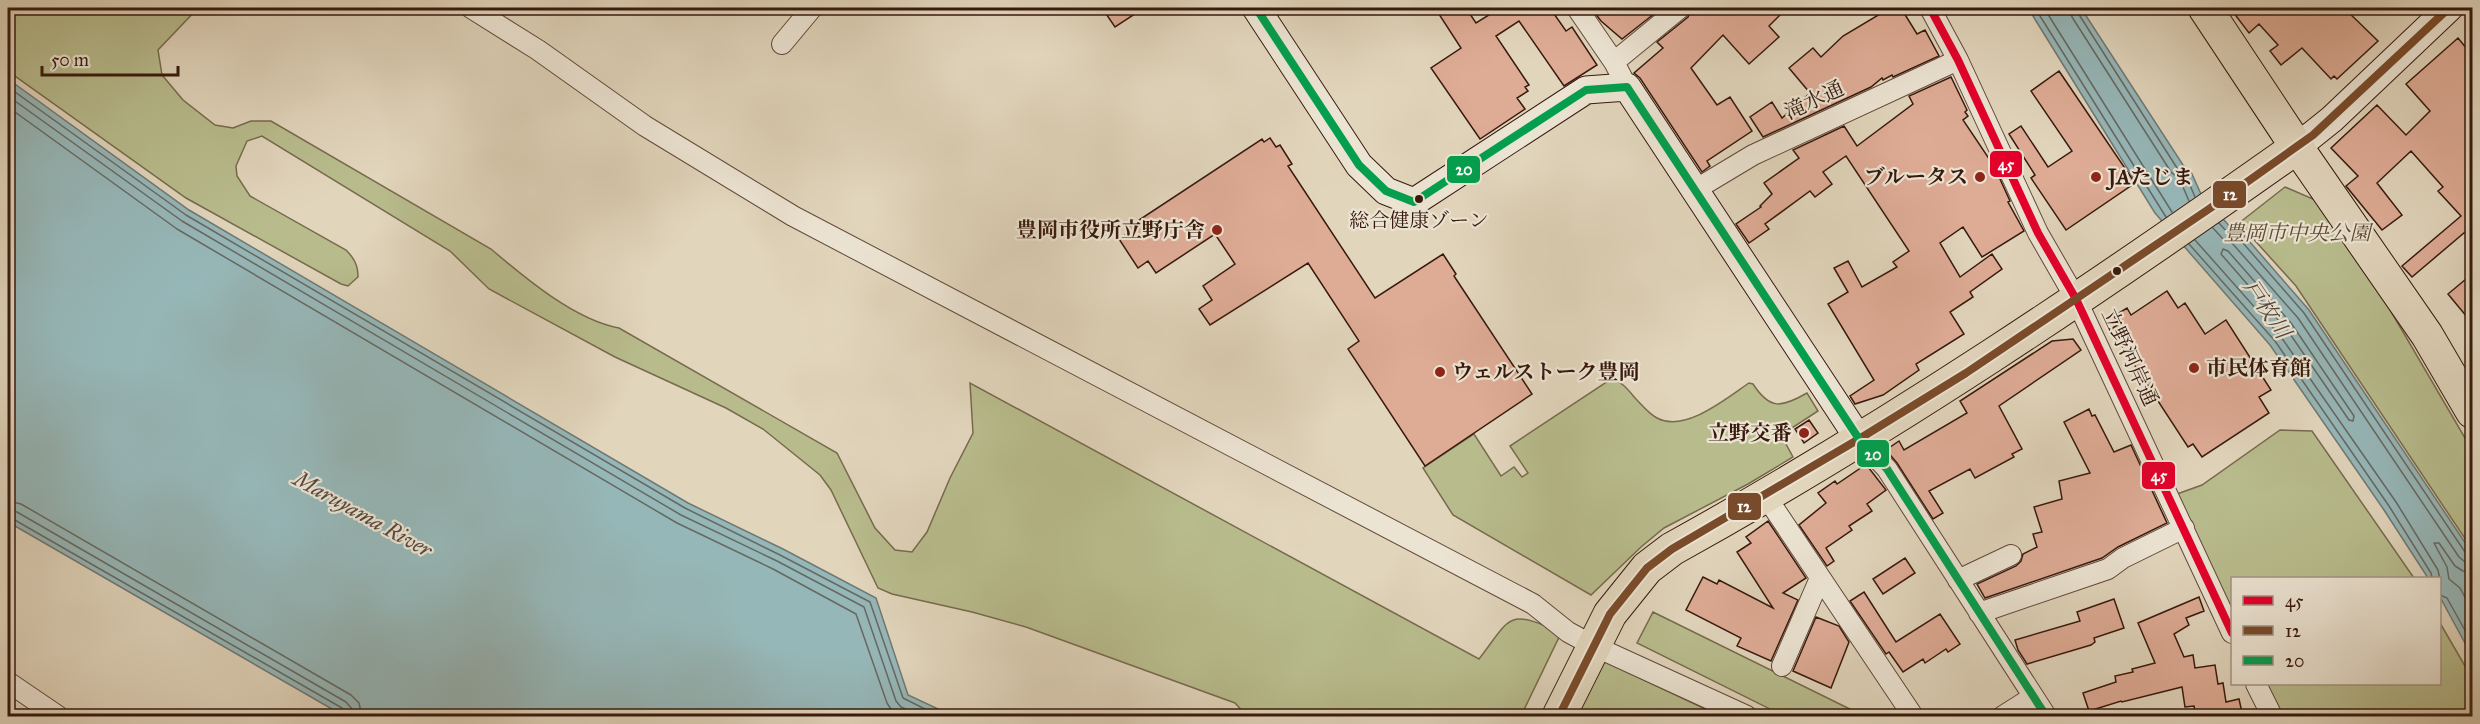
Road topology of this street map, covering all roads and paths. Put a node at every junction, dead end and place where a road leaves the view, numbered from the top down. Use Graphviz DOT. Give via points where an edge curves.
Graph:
graph roads {
  1 [pos="471,8"];
  2 [pos="812,8"];
  3 [pos="1256,8"];
  4 [pos="1576,8"];
  5 [pos="1680,8"];
  6 [pos="1930,8"];
  7 [pos="2205,8"];
  8 [pos="2449,8"];
  9 [pos="782,44"];
  10 [pos="1958,60"];
  11 [pos="1614,62"];
  12 [pos="1627,87"];
  13 [pos="2297,147"];
  14 [pos="1693,191"];
  15 [pos="2076,299"];
  16 [pos="2472,412"];
  17 [pos="1859,440"];
  18 [pos="1765,495"];
  19 [pos="2184,528"];
  20 [pos="2011,555"];
  21 [pos="1820,578"];
  22 [pos="1958,580"];
  23 [pos="1979,614"];
  24 [pos="2231,631"];
  25 [pos="1591,652"];
  26 [pos="1782,666"];
  27 [pos="8,682"];
  28 [pos="2256,685"];
  29 [pos="2033,697"];
  30 [pos="58,717"];
  31 [pos="1559,717"];
  32 [pos="1747,717"];
  33 [pos="1913,717"];
  34 [pos="2003,717"];
  35 [pos="2046,717"];
  36 [pos="2272,717"];
  1 -- 25 [label="street" via="645,126 793,216 1533,604"];
  2 -- 9 [label="street"];
  3 -- 12 [label="street" via="1359,165 1386,191 1414,201 1586,90"];
  4 -- 11 [label="street"];
  5 -- 11 [label="street"];
  6 -- 10 [label="street, 立野河岸通"];
  7 -- 13 [label="highway"];
  8 -- 13 [label="street"];
  10 -- 14 [label="street, 滝水通" via="1753,155"];
  10 -- 15 [label="street, 立野河岸通" via="2037,233"];
  11 -- 12 [label="street"];
  12 -- 14 [label="street"];
  13 -- 15 [label="highway"];
  13 -- 16 [label="main road" via="2427,335"];
  14 -- 17 [label="street"];
  15 -- 17 [label="highway"];
  15 -- 19 [label="street, 立野河岸通"];
  17 -- 18 [label="highway"];
  17 -- 22 [label="street" via="1887,470"];
  18 -- 21 [label="street"];
  18 -- 25 [label="highway" via="1671,549 1647,568 1611,614"];
  19 -- 23 [label="street" via="2108,569"];
  19 -- 24 [label="street, 立野河岸通"];
  20 -- 22 [label="street"];
  21 -- 26 [label="street"];
  21 -- 33 [label="street"];
  22 -- 23 [label="street"];
  23 -- 29 [label="street"];
  25 -- 31 [label="highway"];
  25 -- 32 [label="street"];
  27 -- 30 [label="street"];
  28 -- 36 [label="street"];
  29 -- 34 [label="street"];
  29 -- 35 [label="street"];
}
